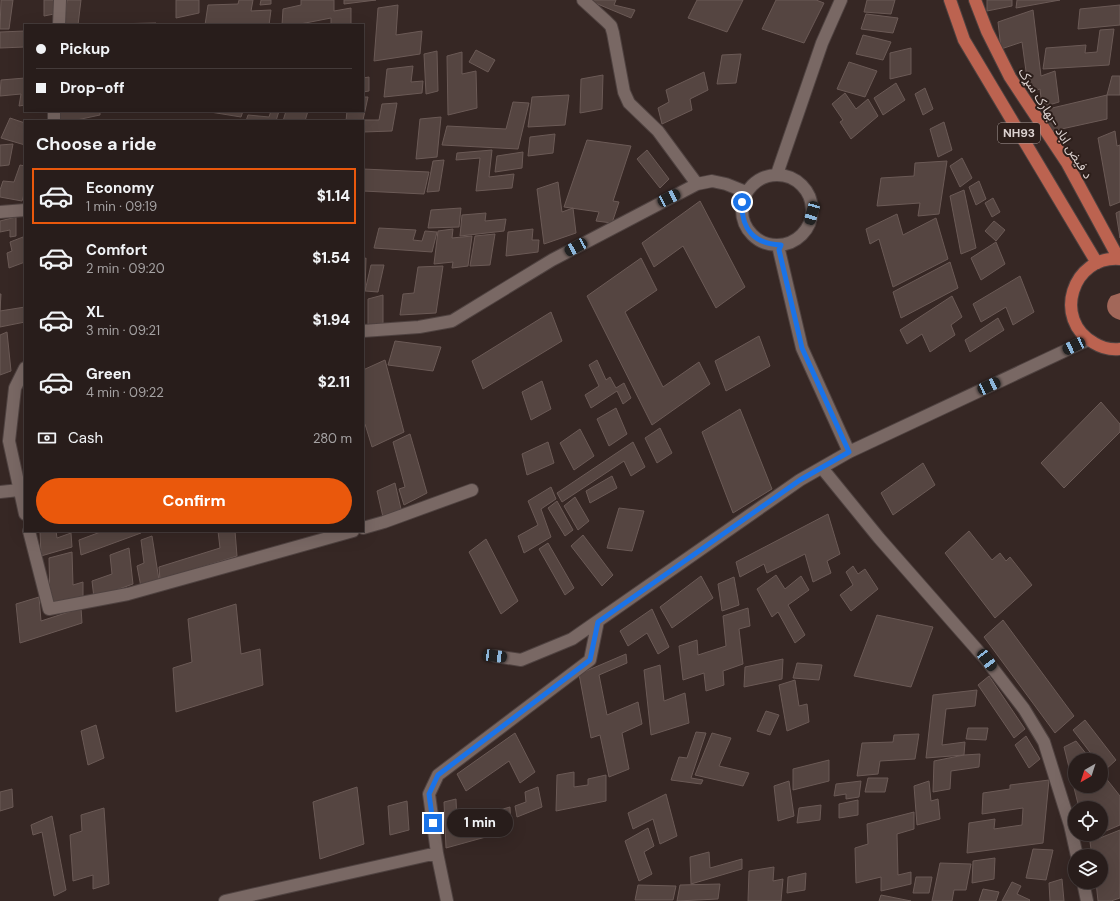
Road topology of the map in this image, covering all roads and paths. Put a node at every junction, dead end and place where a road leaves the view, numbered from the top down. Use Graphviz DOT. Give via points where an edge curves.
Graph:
graph roads {
  1 [pos="60,0"];
  2 [pos="583,0"];
  3 [pos="841,0"];
  4 [pos="950,0"];
  5 [pos="975,0"];
  6 [pos="59,24"];
  7 [pos="777,174"];
  8 [pos="697,184"];
  9 [pos="746,192"];
  10 [pos="24,210"];
  11 [pos="0,212"];
  12 [pos="781,245"];
  13 [pos="1120,259"];
  14 [pos="1097,263"];
  15 [pos="364,331"];
  16 [pos="1088,340"];
  17 [pos="1120,349"];
  18 [pos="24,370"];
  19 [pos="849,452"];
  20 [pos="822,468"];
  21 [pos="19,490"];
  22 [pos="472,490"];
  23 [pos="0,492"];
  24 [pos="24,510"];
  25 [pos="364,528"];
  26 [pos="29,532"];
  27 [pos="349,532"];
  28 [pos="598,622"];
  29 [pos="495,656"];
  30 [pos="1075,849"];
  31 [pos="437,853"];
  32 [pos="1085,889"];
  33 [pos="225,901"];
  34 [pos="447,901"];
  35 [pos="1088,901"];
  1 -- 6 [label="street"];
  2 -- 8 [label="street" via="611,26 624,92 629,103 658,131"];
  3 -- 7 [label="street" via="822,44"];
  4 -- 14 [label="main road, NH93" via="964,40"];
  5 -- 13 [label="main road, د فیض اباد -بهارک سړک / NH93" via="1010,77 1066,163"];
  7 -- 9 [label="street" via="759,179"];
  7 -- 12 [label="street" via="788,176 803,186 811,202 812,213 809,225 802,234 792,242"];
  8 -- 9 [label="street" via="712,181"];
  8 -- 15 [label="street" via="552,260 452,321 419,327"];
  9 -- 12 [label="street" via="742,202 745,224 760,240"];
  10 -- 11 [label="street"];
  12 -- 19 [label="street" via="779,250 802,348"];
  13 -- 14 [label="main road, NH93" via="1112,258"];
  14 -- 16 [label="main road, NH93" via="1084,272 1075,285 1071,300 1072,316 1078,329"];
  16 -- 17 [label="main road, NH93" via="1114,350"];
  16 -- 19 [label="street"];
  18 -- 21 [label="street" via="15,388 9,441"];
  19 -- 20 [label="street"];
  20 -- 28 [label="street" via="800,480"];
  20 -- 30 [label="street" via="879,538 987,660 1024,709 1044,742"];
  21 -- 23 [label="street"];
  21 -- 24 [label="street"];
  22 -- 25 [label="street"];
  26 -- 27 [label="street" via="49,610 128,594"];
  28 -- 29 [label="street" via="572,640 521,660"];
  28 -- 31 [label="street" via="590,660 438,775 429,794"];
  31 -- 33 [label="street"];
  31 -- 34 [label="street"];
  32 -- 35 [label="street"];
}
